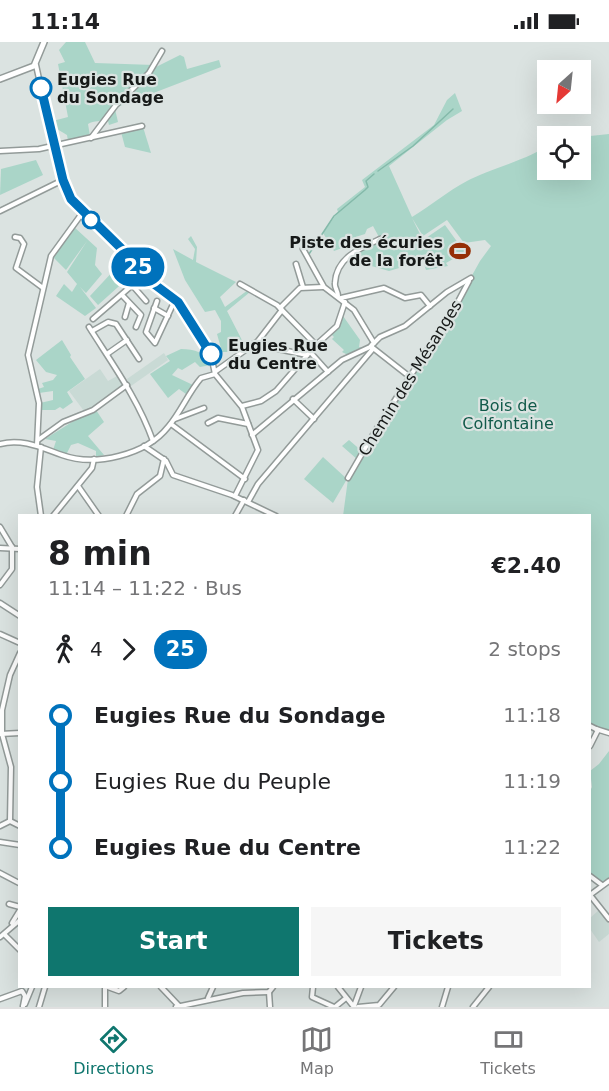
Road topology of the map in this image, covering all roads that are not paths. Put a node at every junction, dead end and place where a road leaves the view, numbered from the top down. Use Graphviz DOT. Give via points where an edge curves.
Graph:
graph roads {
  1 [pos="44,42"];
  2 [pos="162,51"];
  3 [pos="36,64"];
  4 [pos="0,79"];
  5 [pos="142,126"];
  6 [pos="91,138"];
  7 [pos="54,146"];
  8 [pos="0,151"];
  9 [pos="63,180"];
  10 [pos="0,211"];
  11 [pos="83,212"];
  12 [pos="15,237"];
  13 [pos="380,239"];
  14 [pos="303,249"];
  15 [pos="296,264"];
  16 [pos="144,275"];
  17 [pos="240,284"];
  18 [pos="132,285"];
  19 [pos="303,287"];
  20 [pos="324,287"];
  21 [pos="43,288"];
  22 [pos="122,295"];
  23 [pos="341,299"];
  24 [pos="175,300"];
  25 [pos="146,301"];
  26 [pos="157,301"];
  27 [pos="129,303"];
  28 [pos="430,306"];
  29 [pos="154,308"];
  30 [pos="281,309"];
  31 [pos="168,315"];
  32 [pos="125,316"];
  33 [pos="93,319"];
  34 [pos="89,327"];
  35 [pos="136,327"];
  36 [pos="92,332"];
  37 [pos="127,340"];
  38 [pos="253,344"];
  39 [pos="316,345"];
  40 [pos="373,345"];
  41 [pos="107,354"];
  42 [pos="309,354"];
  43 [pos="139,359"];
  44 [pos="214,372"];
  45 [pos="327,372"];
  46 [pos="410,377"];
  47 [pos="126,384"];
  48 [pos="293,399"];
  49 [pos="242,406"];
  50 [pos="204,408"];
  51 [pos="174,419"];
  52 [pos="314,419"];
  53 [pos="208,423"];
  54 [pos="171,424"];
  55 [pos="248,424"];
  56 [pos="252,435"];
  57 [pos="38,440"];
  58 [pos="153,441"];
  59 [pos="0,444"];
  60 [pos="39,446"];
  61 [pos="144,446"];
  62 [pos="94,459"];
  63 [pos="164,459"];
  64 [pos="348,478"];
  65 [pos="245,479"];
  66 [pos="78,486"];
  67 [pos="235,496"];
  68 [pos="246,501"];
  69 [pos="41,514"];
  70 [pos="55,514"];
  71 [pos="98,514"];
  72 [pos="127,514"];
  73 [pos="236,514"];
  74 [pos="272,514"];
  75 [pos="0,527"];
  76 [pos="12,547"];
  77 [pos="0,548"];
  78 [pos="18,548"];
  79 [pos="0,585"];
  80 [pos="0,603"];
  81 [pos="18,615"];
  82 [pos="0,634"];
  83 [pos="18,642"];
  84 [pos="18,659"];
  85 [pos="591,727"];
  86 [pos="595,729"];
  87 [pos="18,733"];
  88 [pos="609,733"];
  89 [pos="1,734"];
  90 [pos="591,744"];
  91 [pos="10,821"];
  92 [pos="18,825"];
  93 [pos="0,826"];
  94 [pos="0,842"];
  95 [pos="18,845"];
  96 [pos="0,873"];
  97 [pos="591,877"];
  98 [pos="609,881"];
  99 [pos="18,882"];
  100 [pos="602,885"];
  101 [pos="591,894"];
  102 [pos="591,896"];
  103 [pos="9,904"];
  104 [pos="18,907"];
  105 [pos="18,912"];
  106 [pos="609,919"];
  107 [pos="18,921"];
  108 [pos="10,927"];
  109 [pos="2,936"];
  110 [pos="18,948"];
  111 [pos="32,988"];
  112 [pos="45,988"];
  113 [pos="107,988"];
  114 [pos="162,988"];
  115 [pos="212,988"];
  116 [pos="313,988"];
  117 [pos="339,988"];
  118 [pos="361,988"];
  119 [pos="393,988"];
  120 [pos="448,988"];
  121 [pos="488,988"];
  122 [pos="270,989"];
  123 [pos="346,998"];
  124 [pos="0,999"];
  125 [pos="207,999"];
  126 [pos="178,1006"];
  127 [pos="23,1007"];
  128 [pos="39,1007"];
  129 [pos="105,1007"];
  130 [pos="270,1007"];
  131 [pos="334,1007"];
  132 [pos="355,1007"];
  133 [pos="442,1007"];
  134 [pos="473,1007"];
  1 -- 3 [label="main road"];
  2 -- 6 [label="street" via="150,73 116,105"];
  3 -- 4 [label="main road"];
  3 -- 7 [label="street"];
  5 -- 6 [label="street"];
  6 -- 7 [label="street"];
  7 -- 8 [label="street"];
  7 -- 9 [label="street"];
  9 -- 10 [label="street"];
  9 -- 11 [label="street" via="71,199"];
  11 -- 16 [label="street"];
  11 -- 21 [label="street" via="52,253"];
  12 -- 21 [label="street" via="24,244 16,268"];
  13 -- 23 [label="street" via="357,250 338,266 334,284"];
  14 -- 20 [label="street"];
  15 -- 19 [label="street"];
  16 -- 18 [label="street"];
  16 -- 24 [label="street"];
  17 -- 30 [label="street"];
  18 -- 22 [label="street"];
  18 -- 25 [label="street"];
  19 -- 20 [label="street"];
  19 -- 30 [label="street"];
  20 -- 23 [label="street"];
  21 -- 57 [label="street" via="28,355 39,403"];
  22 -- 27 [label="street"];
  22 -- 33 [label="street"];
  23 -- 28 [label="street" via="384,288 405,298 421,295"];
  23 -- 39 [label="street" via="337,326"];
  23 -- 40 [label="street" via="354,309"];
  24 -- 31 [label="street"];
  24 -- 44 [label="street" via="211,355"];
  26 -- 29 [label="street"];
  27 -- 32 [label="street"];
  27 -- 35 [label="street" via="141,315"];
  28 -- 40 [label="street"];
  28 -- 46 [label="street, Chemin des Mésanges" via="471,278 442,332"];
  29 -- 31 [label="street"];
  29 -- 31 [label="street" via="146,332 152,343 158,341"];
  30 -- 38 [label="street"];
  30 -- 39 [label="street"];
  34 -- 36 [label="street"];
  36 -- 37 [label="street" via="112,322"];
  36 -- 41 [label="street"];
  37 -- 41 [label="street"];
  37 -- 43 [label="street"];
  38 -- 42 [label="street"];
  38 -- 44 [label="street"];
  39 -- 42 [label="street"];
  40 -- 45 [label="street"];
  40 -- 46 [label="street"];
  40 -- 52 [label="street"];
  41 -- 47 [label="street"];
  42 -- 45 [label="street"];
  42 -- 49 [label="street" via="268,397"];
  44 -- 49 [label="street"];
  44 -- 51 [label="street" via="201,378"];
  45 -- 48 [label="street"];
  46 -- 64 [label="street, Chemin des Mésanges"];
  47 -- 57 [label="street" via="94,410 63,422"];
  47 -- 58 [label="street"];
  48 -- 52 [label="street"];
  48 -- 56 [label="street"];
  49 -- 55 [label="street"];
  50 -- 51 [label="street"];
  51 -- 54 [label="street"];
  52 -- 68 [label="street"];
  53 -- 55 [label="street" via="218,418"];
  54 -- 58 [label="street"];
  54 -- 65 [label="street"];
  55 -- 56 [label="street"];
  56 -- 65 [label="street" via="258,451"];
  57 -- 60 [label="street"];
  58 -- 61 [label="street"];
  59 -- 60 [label="street"];
  60 -- 62 [label="street" via="78,461"];
  60 -- 69 [label="street"];
  61 -- 62 [label="street"];
  61 -- 63 [label="street"];
  62 -- 66 [label="street" via="94,466"];
  63 -- 67 [label="street" via="173,475"];
  63 -- 72 [label="street" via="160,476 137,494"];
  65 -- 67 [label="street"];
  66 -- 70 [label="street"];
  66 -- 71 [label="street"];
  67 -- 68 [label="street"];
  68 -- 73 [label="street"];
  68 -- 74 [label="street"];
  75 -- 76 [label="street"];
  76 -- 77 [label="street"];
  76 -- 78 [label="street"];
  76 -- 79 [label="street" via="12,569"];
  80 -- 81 [label="street"];
  82 -- 83 [label="street"];
  84 -- 89 [label="street" via="5,696"];
  85 -- 86 [label="street"];
  86 -- 88 [label="street"];
  86 -- 90 [label="street" via="598,730"];
  87 -- 89 [label="street"];
  89 -- 91 [label="street" via="10,767"];
  91 -- 92 [label="street"];
  91 -- 93 [label="street"];
  94 -- 95 [label="street"];
  96 -- 99 [label="street"];
  97 -- 100 [label="street"];
  98 -- 100 [label="street"];
  100 -- 101 [label="street"];
  102 -- 106 [label="street"];
  103 -- 104 [label="street"];
  105 -- 108 [label="street"];
  107 -- 108 [label="street"];
  108 -- 109 [label="street"];
  109 -- 110 [label="street"];
  111 -- 127 [label="street"];
  112 -- 128 [label="street"];
  113 -- 129 [label="street"];
  114 -- 126 [label="street"];
  115 -- 125 [label="street"];
  116 -- 131 [label="street" via="312,998"];
  117 -- 123 [label="street"];
  118 -- 132 [label="street"];
  119 -- 132 [label="street" via="379,1005"];
  120 -- 133 [label="street"];
  121 -- 134 [label="street"];
  122 -- 125 [label="street"];
  122 -- 130 [label="street"];
  123 -- 131 [label="street"];
  123 -- 132 [label="street"];
  124 -- 127 [label="street" via="21,991 25,996"];
  125 -- 126 [label="street"];
}
